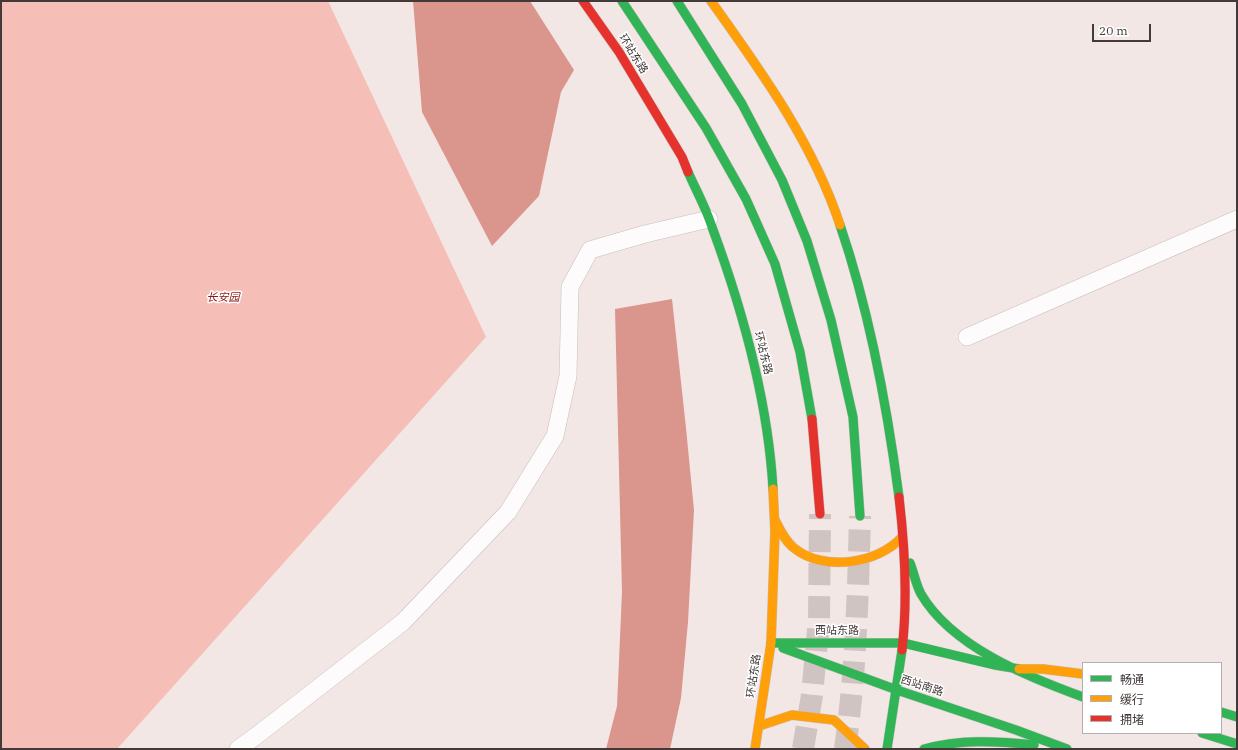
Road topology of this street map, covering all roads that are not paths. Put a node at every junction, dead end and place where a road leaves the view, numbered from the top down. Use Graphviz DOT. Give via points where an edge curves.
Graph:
graph roads {
  1 [pos="583,1"];
  2 [pos="622,1"];
  3 [pos="677,1"];
  4 [pos="711,1"];
  5 [pos="709,219"];
  6 [pos="1237,219"];
  7 [pos="967,337"];
  8 [pos="820,514"];
  9 [pos="860,516"];
  10 [pos="775,520"];
  11 [pos="902,538"];
  12 [pos="903,642"];
  13 [pos="771,643"];
  14 [pos="1017,669"];
  15 [pos="1082,674"];
  16 [pos="897,690"];
  17 [pos="1082,697"];
  18 [pos="1222,712"];
  19 [pos="1237,717"];
  20 [pos="759,726"];
  21 [pos="1205,734"];
  22 [pos="1237,744"];
  23 [pos="1063,748"];
  24 [pos="238,749"];
  25 [pos="755,749"];
  26 [pos="865,749"];
  27 [pos="887,749"];
  28 [pos="924,749"];
  1 -- 5 [label="main road, 环站东路" via="619,52 682,157"];
  2 -- 8 [label="main road, 环站东路" via="706,128 746,199 775,264 800,352 812,421"];
  3 -- 9 [label="main road" via="742,104 782,180 807,241 831,320 853,417"];
  4 -- 11 [label="main road" via="794,125 827,190 842,227 876,361 892,444"];
  5 -- 10 [label="main road, 环站东路" via="740,311 756,374 765,418"];
  5 -- 24 [label="street" via="590,250 570,287 568,376 555,436 508,512 402,622"];
  6 -- 7 [label="street"];
  10 -- 11 [label="main road" via="794,549 804,555 831,562 846,562 877,555"];
  10 -- 13 [label="main road, 环站东路"];
  11 -- 12 [label="main road" via="905,608"];
  11 -- 14 [label="main road" via="921,594 944,624 996,660"];
  12 -- 13 [label="main road, 西站东路"];
  12 -- 14 [label="main road"];
  12 -- 16 [label="main road"];
  13 -- 16 [label="main road, 西站南路"];
  13 -- 20 [label="main road, 环站东路"];
  14 -- 15 [label="main road" via="1044,669"];
  14 -- 17 [label="main road"];
  16 -- 23 [label="main road, 西站南路"];
  16 -- 27 [label="main road"];
  18 -- 19 [label="main road"];
  20 -- 25 [label="main road, 环站东路"];
  20 -- 26 [label="main road" via="792,715 834,720"];
  21 -- 22 [label="main road"];
  23 -- 28 [label="main road" via="982,740 948,742"];
}
